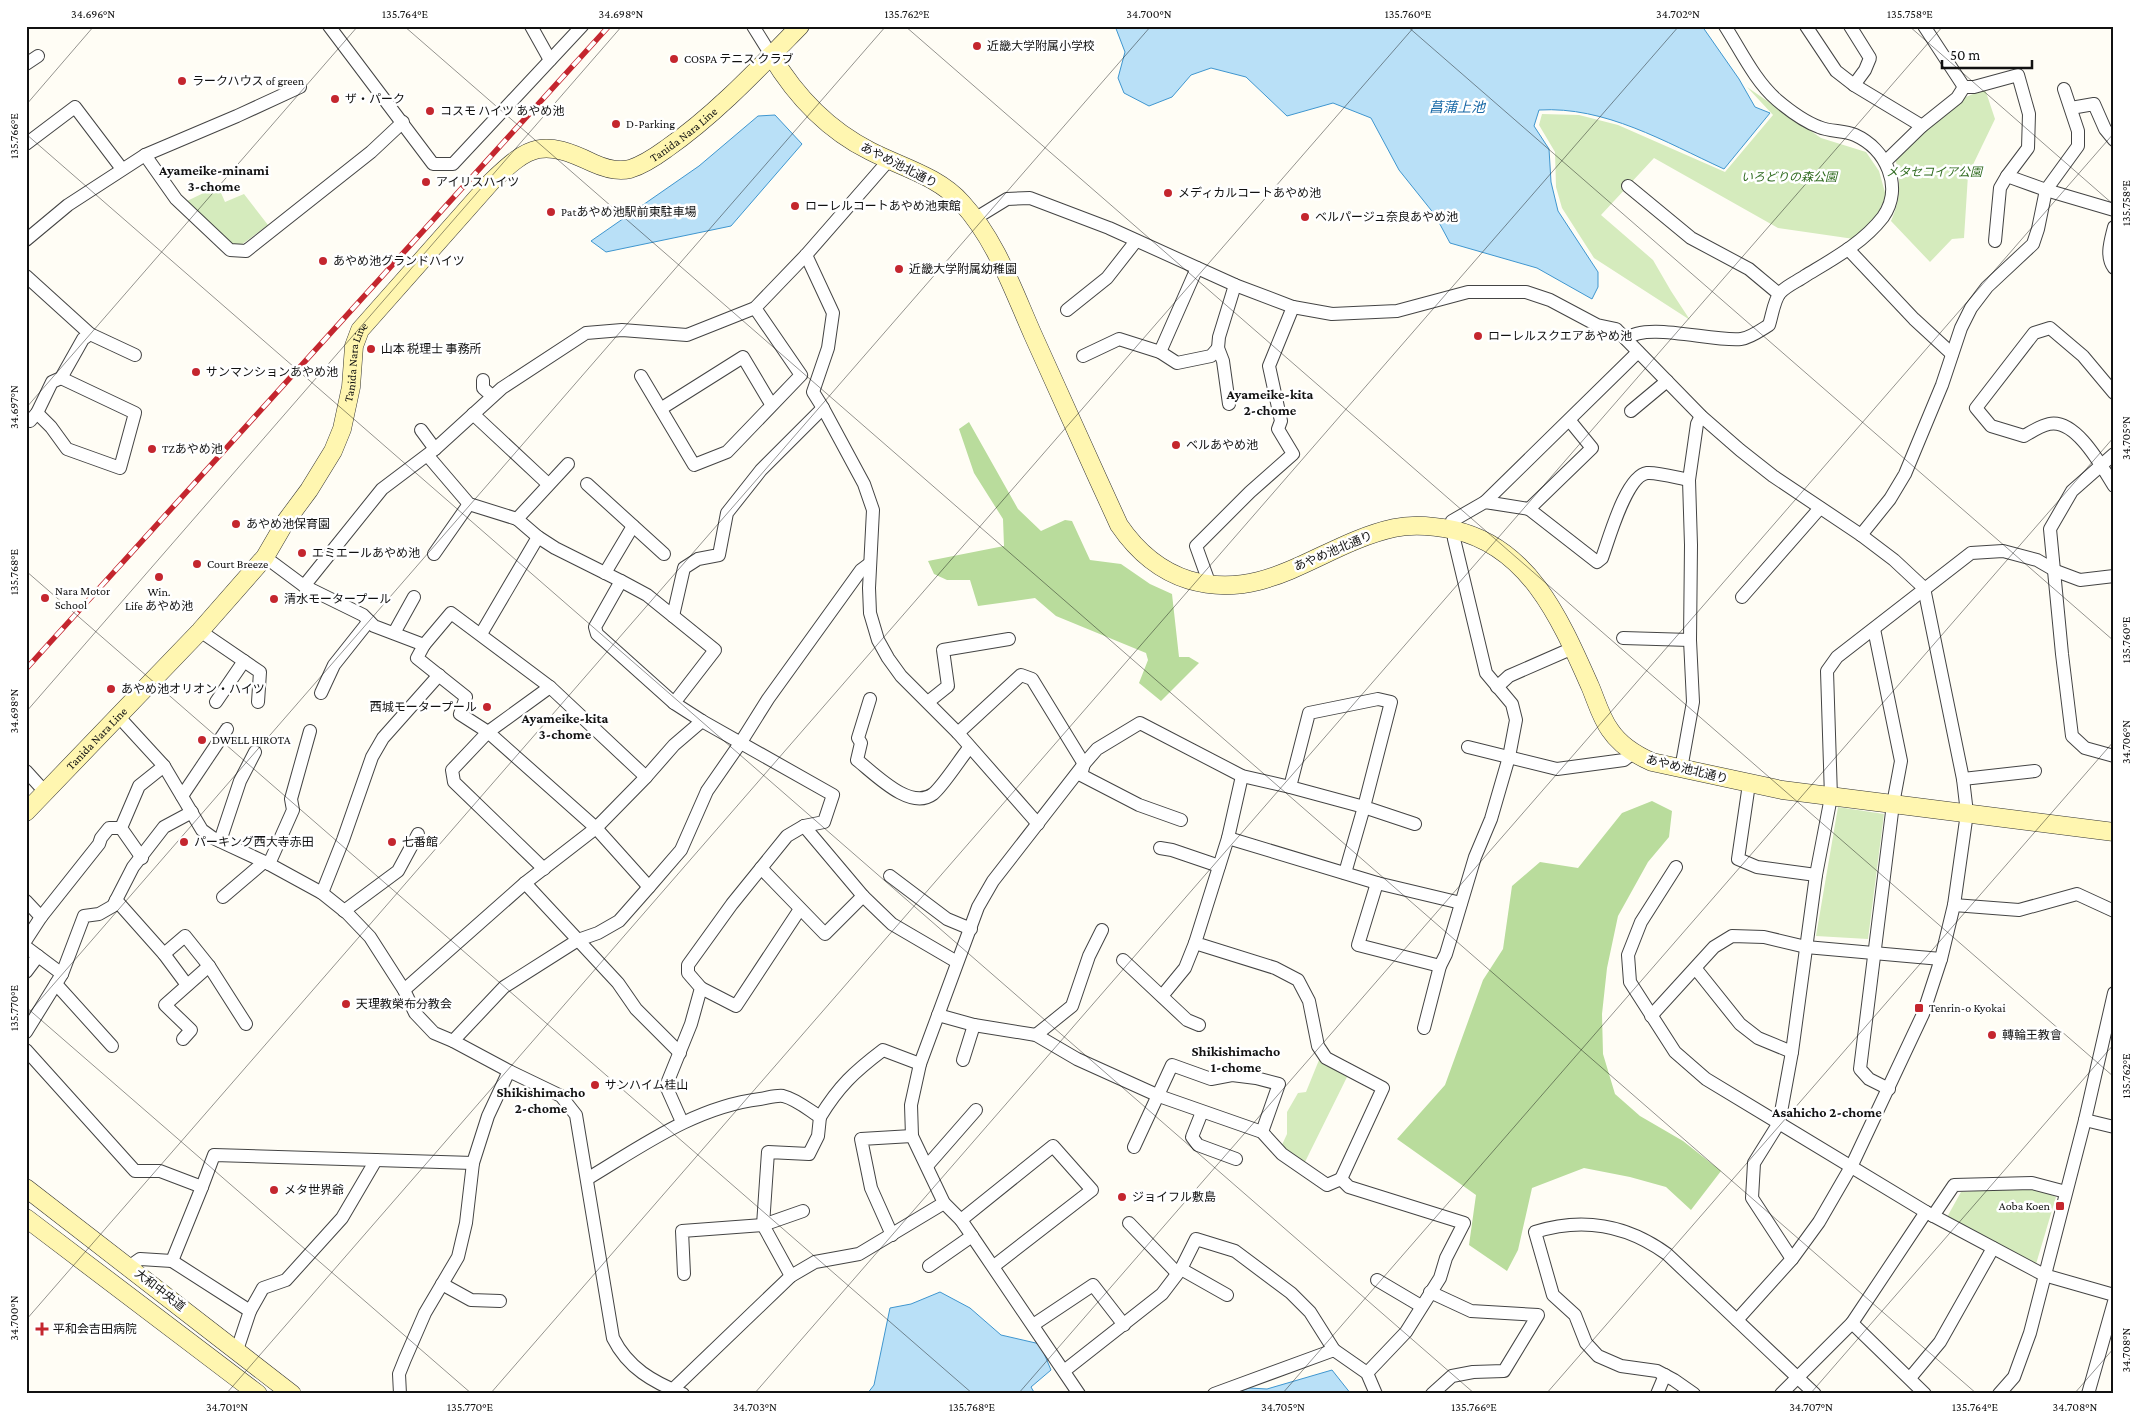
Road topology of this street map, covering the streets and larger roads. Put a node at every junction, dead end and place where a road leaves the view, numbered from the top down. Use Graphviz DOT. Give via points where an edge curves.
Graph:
graph roads {
  1 [pos="329,26"];
  2 [pos="531,26"];
  3 [pos="582,26"];
  4 [pos="753,26"];
  5 [pos="800,26"];
  6 [pos="1725,26"];
  7 [pos="1806,26"];
  8 [pos="1850,26"];
  9 [pos="1924,26"];
  10 [pos="771,55"];
  11 [pos="38,56"];
  12 [pos="550,60"];
  13 [pos="26,64"];
  14 [pos="1854,85"];
  15 [pos="300,87"];
  16 [pos="1964,87"];
  17 [pos="2064,89"];
  18 [pos="2071,108"];
  19 [pos="403,122"];
  20 [pos="1922,126"];
  21 [pos="2114,140"];
  22 [pos="26,144"];
  23 [pos="145,155"];
  24 [pos="889,160"];
  25 [pos="1886,162"];
  26 [pos="122,169"];
  27 [pos="2007,176"];
  28 [pos="1628,186"];
  29 [pos="2046,190"];
  30 [pos="2114,210"];
  31 [pos="976,218"];
  32 [pos="2114,227"];
  33 [pos="26,240"];
  34 [pos="1136,241"];
  35 [pos="1995,241"];
  36 [pos="1848,249"];
  37 [pos="806,255"];
  38 [pos="1197,268"];
  39 [pos="2114,268"];
  40 [pos="26,276"];
  41 [pos="1235,284"];
  42 [pos="1779,294"];
  43 [pos="1293,307"];
  44 [pos="755,308"];
  45 [pos="1067,310"];
  46 [pos="90,334"];
  47 [pos="1626,339"];
  48 [pos="1218,348"];
  49 [pos="1160,352"];
  50 [pos="1638,352"];
  51 [pos="1952,354"];
  52 [pos="135,355"];
  53 [pos="1083,356"];
  54 [pos="640,376"];
  55 [pos="60,378"];
  56 [pos="484,380"];
  57 [pos="1667,381"];
  58 [pos="2114,392"];
  59 [pos="492,396"];
  60 [pos="772,404"];
  61 [pos="1229,404"];
  62 [pos="662,408"];
  63 [pos="823,408"];
  64 [pos="1631,411"];
  65 [pos="473,414"];
  66 [pos="32,416"];
  67 [pos="1701,416"];
  68 [pos="1570,421"];
  69 [pos="421,430"];
  70 [pos="431,452"];
  71 [pos="2114,454"];
  72 [pos="568,464"];
  73 [pos="2100,464"];
  74 [pos="1689,480"];
  75 [pos="548,484"];
  76 [pos="587,484"];
  77 [pos="2114,486"];
  78 [pos="1485,502"];
  79 [pos="470,504"];
  80 [pos="1820,508"];
  81 [pos="1529,509"];
  82 [pos="517,519"];
  83 [pos="633,526"];
  84 [pos="1453,530"];
  85 [pos="1861,535"];
  86 [pos="538,537"];
  87 [pos="434,554"];
  88 [pos="664,554"];
  89 [pos="265,556"];
  90 [pos="869,564"];
  91 [pos="2056,570"];
  92 [pos="605,573"];
  93 [pos="2114,576"];
  94 [pos="620,581"];
  95 [pos="1210,585"];
  96 [pos="304,586"];
  97 [pos="1924,588"];
  98 [pos="414,597"];
  99 [pos="1742,597"];
  100 [pos="673,616"];
  101 [pos="369,621"];
  102 [pos="1874,629"];
  103 [pos="200,631"];
  104 [pos="394,633"];
  105 [pos="481,634"];
  106 [pos="1623,638"];
  107 [pos="1009,639"];
  108 [pos="1690,640"];
  109 [pos="424,645"];
  110 [pos="1573,648"];
  111 [pos="244,661"];
  112 [pos="439,675"];
  113 [pos="550,687"];
  114 [pos="1497,687"];
  115 [pos="321,693"];
  116 [pos="870,699"];
  117 [pos="216,702"];
  118 [pos="258,702"];
  119 [pos="928,702"];
  120 [pos="674,703"];
  121 [pos="119,717"];
  122 [pos="702,721"];
  123 [pos="227,730"];
  124 [pos="310,730"];
  125 [pos="488,732"];
  126 [pos="958,733"];
  127 [pos="741,742"];
  128 [pos="1468,747"];
  129 [pos="969,748"];
  130 [pos="255,752"];
  131 [pos="1633,754"];
  132 [pos="2114,756"];
  133 [pos="1509,757"];
  134 [pos="1084,764"];
  135 [pos="164,766"];
  136 [pos="1681,769"];
  137 [pos="26,771"];
  138 [pos="2034,771"];
  139 [pos="1242,776"];
  140 [pos="646,777"];
  141 [pos="1964,779"];
  142 [pos="1749,784"];
  143 [pos="1290,787"];
  144 [pos="46,793"];
  145 [pos="182,796"];
  146 [pos="1831,797"];
  147 [pos="1892,804"];
  148 [pos="1364,807"];
  149 [pos="26,812"];
  150 [pos="192,812"];
  151 [pos="1967,813"];
  152 [pos="1181,820"];
  153 [pos="1038,824"];
  154 [pos="1415,824"];
  155 [pos="804,826"];
  156 [pos="121,828"];
  157 [pos="596,828"];
  158 [pos="2114,832"];
  159 [pos="418,834"];
  160 [pos="1228,838"];
  161 [pos="220,841"];
  162 [pos="1160,848"];
  163 [pos="142,858"];
  164 [pos="266,863"];
  165 [pos="1219,866"];
  166 [pos="1676,867"];
  167 [pos="761,868"];
  168 [pos="544,869"];
  169 [pos="1345,873"];
  170 [pos="1816,875"];
  171 [pos="890,876"];
  172 [pos="525,883"];
  173 [pos="1377,883"];
  174 [pos="649,887"];
  175 [pos="322,893"];
  176 [pos="863,896"];
  177 [pos="223,897"];
  178 [pos="116,900"];
  179 [pos="26,902"];
  180 [pos="1461,903"];
  181 [pos="1954,905"];
  182 [pos="800,909"];
  183 [pos="344,911"];
  184 [pos="2114,911"];
  185 [pos="41,917"];
  186 [pos="971,928"];
  187 [pos="1102,930"];
  188 [pos="26,940"];
  189 [pos="578,940"];
  190 [pos="1195,943"];
  191 [pos="1806,947"];
  192 [pos="26,948"];
  193 [pos="1874,953"];
  194 [pos="164,954"];
  195 [pos="38,956"];
  196 [pos="1941,959"];
  197 [pos="1123,960"];
  198 [pos="957,962"];
  199 [pos="209,966"];
  200 [pos="1440,966"];
  201 [pos="1696,969"];
  202 [pos="26,972"];
  203 [pos="59,979"];
  204 [pos="187,985"];
  205 [pos="701,988"];
  206 [pos="404,990"];
  207 [pos="2114,993"];
  208 [pos="1162,996"];
  209 [pos="938,1015"];
  210 [pos="1651,1016"];
  211 [pos="246,1024"];
  212 [pos="974,1024"];
  213 [pos="1200,1025"];
  214 [pos="1424,1028"];
  215 [pos="26,1032"];
  216 [pos="1036,1035"];
  217 [pos="183,1039"];
  218 [pos="453,1041"];
  219 [pos="112,1046"];
  220 [pos="26,1050"];
  221 [pos="1792,1052"];
  222 [pos="680,1053"];
  223 [pos="963,1060"];
  224 [pos="920,1064"];
  225 [pos="509,1071"];
  226 [pos="1889,1089"];
  227 [pos="1159,1096"];
  228 [pos="976,1110"];
  229 [pos="1202,1112"];
  230 [pos="820,1117"];
  231 [pos="2085,1120"];
  232 [pos="682,1122"];
  233 [pos="1779,1124"];
  234 [pos="2114,1127"];
  235 [pos="1262,1132"];
  236 [pos="912,1136"];
  237 [pos="1134,1147"];
  238 [pos="1236,1159"];
  239 [pos="376,1160"];
  240 [pos="473,1163"];
  241 [pos="1852,1165"];
  242 [pos="927,1166"];
  243 [pos="587,1179"];
  244 [pos="1341,1179"];
  245 [pos="202,1187"];
  246 [pos="26,1188"];
  247 [pos="2066,1192"];
  248 [pos="944,1203"];
  249 [pos="803,1211"];
  250 [pos="1930,1214"];
  251 [pos="26,1218"];
  252 [pos="961,1220"];
  253 [pos="1129,1224"];
  254 [pos="763,1225"];
  255 [pos="892,1235"];
  256 [pos="972,1236"];
  257 [pos="1993,1248"];
  258 [pos="1792,1259"];
  259 [pos="172,1261"];
  260 [pos="130,1266"];
  261 [pos="929,1266"];
  262 [pos="994,1266"];
  263 [pos="1179,1271"];
  264 [pos="684,1274"];
  265 [pos="2044,1275"];
  266 [pos="792,1276"];
  267 [pos="1377,1280"];
  268 [pos="442,1284"];
  269 [pos="1430,1292"];
  270 [pos="2114,1294"];
  271 [pos="1227,1295"];
  272 [pos="500,1301"];
  273 [pos="2114,1302"];
  274 [pos="1421,1306"];
  275 [pos="250,1310"];
  276 [pos="1737,1320"];
  277 [pos="1852,1323"];
  278 [pos="1033,1325"];
  279 [pos="1124,1325"];
  280 [pos="237,1350"];
  281 [pos="1334,1350"];
  282 [pos="1064,1371"];
  283 [pos="1367,1373"];
  284 [pos="1665,1376"];
  285 [pos="1798,1377"];
  286 [pos="1910,1378"];
  287 [pos="675,1392"];
  288 [pos="258,1394"];
  289 [pos="292,1394"];
  290 [pos="400,1394"];
  291 [pos="1080,1394"];
  292 [pos="1214,1394"];
  293 [pos="1376,1394"];
  294 [pos="1432,1394"];
  295 [pos="1657,1394"];
  296 [pos="1694,1394"];
  297 [pos="1781,1394"];
  298 [pos="1815,1394"];
  299 [pos="1925,1394"];
  300 [pos="1999,1394"];
  301 [pos="2088,1394"];
  1 -- 19 [label="street"];
  2 -- 12 [label="street"];
  3 -- 12 [label="street"];
  4 -- 10 [label="street, あやめ池北通り"];
  5 -- 10 [label="street, Tanida Nara Line"];
  6 -- 25 [label="street" via="1776,99 1801,119 1821,128 1854,134 1871,144"];
  7 -- 14 [label="street" via="1836,71"];
  8 -- 14 [label="street" via="1870,58"];
  9 -- 16 [label="street"];
  10 -- 24 [label="street, あやめ池北通り" via="785,78 816,112 842,135"];
  10 -- 89 [label="street, Tanida Nara Line" via="683,137 639,166 627,170 603,167 570,152 544,148 524,153 497,176 360,330 354,346 351,387 336,444 322,471"];
  11 -- 13 [label="street"];
  12 -- 19 [label="street" via="453,164 433,164"];
  14 -- 20 [label="street"];
  15 -- 23 [label="street"];
  16 -- 20 [label="street" via="1957,98"];
  16 -- 27 [label="street" via="2018,75 2029,114 2028,148"];
  17 -- 18 [label="street"];
  18 -- 21 [label="street" via="2094,104 2105,129"];
  18 -- 29 [label="street" via="2078,131 2078,146"];
  19 -- 23 [label="street" via="371,152 246,250 230,250 181,203"];
  20 -- 25 [label="street"];
  22 -- 26 [label="street" via="75,107"];
  23 -- 26 [label="street"];
  24 -- 31 [label="street, あやめ池北通り" via="947,190"];
  24 -- 37 [label="street"];
  25 -- 36 [label="street" via="1892,178 1886,213 1873,230"];
  26 -- 33 [label="street" via="68,205"];
  27 -- 29 [label="street"];
  27 -- 35 [label="street" via="2000,188"];
  28 -- 42 [label="street" via="1691,238 1749,270"];
  29 -- 30 [label="street"];
  29 -- 51 [label="street" via="2033,244 1987,287 1971,308"];
  31 -- 34 [label="street" via="1007,199 1030,198"];
  31 -- 95 [label="street, あやめ池北通り" via="1004,270 1119,525 1129,540 1163,568"];
  32 -- 39 [label="street" via="2109,248 2110,264"];
  34 -- 38 [label="street"];
  34 -- 45 [label="street" via="1107,278"];
  36 -- 42 [label="street"];
  36 -- 51 [label="street"];
  37 -- 44 [label="street"];
  37 -- 63 [label="street" via="833,313 828,348 813,392"];
  38 -- 41 [label="street"];
  38 -- 49 [label="street"];
  40 -- 46 [label="street"];
  41 -- 43 [label="street"];
  41 -- 48 [label="street"];
  42 -- 47 [label="street" via="1769,325 1743,339 1717,340 1646,331 1633,333"];
  43 -- 47 [label="street" via="1332,314 1397,311 1468,292 1526,292 1550,300 1597,325 1616,329"];
  43 -- 95 [label="street" via="1269,366 1281,421 1278,428 1293,454 1196,546"];
  44 -- 59 [label="street" via="687,335 622,330 586,333"];
  44 -- 60 [label="street" via="801,375"];
  46 -- 52 [label="street"];
  46 -- 55 [label="street"];
  47 -- 50 [label="street"];
  48 -- 49 [label="street" via="1211,356 1178,363"];
  48 -- 61 [label="street" via="1223,360"];
  49 -- 53 [label="street" via="1119,339"];
  50 -- 57 [label="street"];
  50 -- 68 [label="street"];
  51 -- 85 [label="street" via="1905,474"];
  54 -- 62 [label="street"];
  55 -- 66 [label="street" via="52,382"];
  55 -- 66 [label="street" via="135,413 120,468 67,449 51,427"];
  56 -- 59 [label="street" via="483,388"];
  57 -- 64 [label="street"];
  57 -- 67 [label="street"];
  58 -- 73 [label="street" via="2083,356 2050,328 2034,333 1976,408 1991,426 2024,436 2049,424 2061,424 2076,433"];
  59 -- 65 [label="street"];
  60 -- 62 [label="street" via="743,357"];
  60 -- 62 [label="street" via="727,452 694,465"];
  63 -- 90 [label="street" via="864,484 873,510"];
  63 -- 100 [label="street" via="761,470 727,513 719,555 698,559 684,568"];
  65 -- 70 [label="street"];
  65 -- 75 [label="street"];
  67 -- 74 [label="street"];
  67 -- 80 [label="street" via="1772,476"];
  68 -- 78 [label="street"];
  68 -- 81 [label="street" via="1592,448"];
  69 -- 70 [label="street"];
  70 -- 79 [label="street"];
  70 -- 96 [label="street" via="382,489"];
  71 -- 73 [label="street"];
  72 -- 75 [label="street"];
  73 -- 77 [label="street"];
  73 -- 91 [label="street" via="2072,491 2050,528"];
  74 -- 81 [label="street" via="1647,473 1638,477 1625,496 1602,558 1597,562"];
  74 -- 108 [label="street" via="1692,545"];
  75 -- 82 [label="street"];
  76 -- 83 [label="street"];
  78 -- 81 [label="street"];
  78 -- 84 [label="street" via="1452,521"];
  79 -- 82 [label="street"];
  79 -- 87 [label="street"];
  80 -- 85 [label="street"];
  80 -- 99 [label="street"];
  82 -- 86 [label="street"];
  83 -- 88 [label="street"];
  83 -- 92 [label="street"];
  84 -- 95 [label="street, あやめ池北通り" via="1396,527 1364,536 1256,583"];
  84 -- 110 [label="street, あやめ池北通り" via="1486,541 1520,565 1534,580"];
  84 -- 114 [label="street" via="1486,673"];
  85 -- 97 [label="street"];
  86 -- 92 [label="street"];
  86 -- 105 [label="street"];
  89 -- 96 [label="street"];
  89 -- 103 [label="street, Tanida Nara Line"];
  90 -- 119 [label="street" via="870,613 878,640 901,676"];
  90 -- 127 [label="street" via="861,570 768,699"];
  91 -- 93 [label="street" via="2080,580"];
  91 -- 97 [label="street" via="2037,560 2003,551 1971,553"];
  91 -- 132 [label="street" via="2072,736 2085,748"];
  92 -- 94 [label="street"];
  94 -- 100 [label="street" via="647,595"];
  94 -- 120 [label="street" via="595,627 597,634"];
  96 -- 101 [label="street"];
  97 -- 102 [label="street"];
  97 -- 141 [label="street"];
  98 -- 104 [label="street"];
  100 -- 120 [label="street" via="715,650"];
  101 -- 104 [label="street"];
  101 -- 115 [label="street" via="334,665"];
  102 -- 146 [label="street" via="1837,657 1827,671"];
  102 -- 147 [label="street" via="1901,761"];
  103 -- 111 [label="street"];
  103 -- 121 [label="street, Tanida Nara Line"];
  104 -- 109 [label="street"];
  105 -- 109 [label="street" via="451,613"];
  105 -- 113 [label="street"];
  106 -- 108 [label="street"];
  107 -- 119 [label="street" via="943,650 948,686"];
  108 -- 136 [label="street" via="1694,702"];
  109 -- 112 [label="street" via="417,658"];
  110 -- 114 [label="street" via="1509,676"];
  110 -- 131 [label="street, あやめ池北通り" via="1610,730"];
  111 -- 117 [label="street"];
  111 -- 118 [label="street" via="260,672"];
  112 -- 125 [label="street" via="466,697 460,714"];
  112 -- 175 [label="street" via="383,738 372,757"];
  113 -- 125 [label="street"];
  113 -- 140 [label="street"];
  114 -- 133 [label="street" via="1512,704 1516,720"];
  116 -- 129 [label="street" via="858,738 861,743 857,760 906,797 921,800 934,794"];
  119 -- 126 [label="street"];
  120 -- 122 [label="street"];
  121 -- 135 [label="street"];
  121 -- 144 [label="street, Tanida Nara Line"];
  122 -- 127 [label="street"];
  122 -- 140 [label="street" via="674,745"];
  123 -- 145 [label="street"];
  124 -- 164 [label="street" via="291,799 293,810"];
  125 -- 157 [label="street"];
  125 -- 168 [label="street" via="452,770 454,782"];
  126 -- 129 [label="street"];
  126 -- 134 [label="street" via="1021,675 1032,679"];
  127 -- 155 [label="street" via="833,795 824,822"];
  127 -- 174 [label="street" via="707,791 681,850"];
  128 -- 133 [label="street"];
  129 -- 153 [label="street"];
  130 -- 161 [label="street" via="240,781"];
  131 -- 133 [label="street" via="1624,760 1558,768"];
  131 -- 136 [label="street, あやめ池北通り"];
  133 -- 180 [label="street" via="1492,819 1475,857"];
  134 -- 139 [label="street" via="1098,749 1140,723"];
  134 -- 152 [label="street" via="1081,775 1138,804"];
  134 -- 153 [label="street"];
  135 -- 145 [label="street"];
  135 -- 156 [label="street" via="139,786"];
  136 -- 142 [label="street, あやめ池北通り"];
  137 -- 144 [label="street"];
  138 -- 141 [label="street"];
  139 -- 143 [label="street"];
  139 -- 160 [label="street"];
  140 -- 157 [label="street"];
  141 -- 151 [label="street"];
  142 -- 146 [label="street, あやめ池北通り"];
  142 -- 170 [label="street" via="1738,859 1757,867"];
  143 -- 148 [label="street"];
  143 -- 148 [label="street" via="1309,713 1378,699 1390,702"];
  144 -- 149 [label="street, Tanida Nara Line"];
  145 -- 150 [label="street"];
  146 -- 147 [label="street, あやめ池北通り"];
  146 -- 170 [label="street"];
  147 -- 151 [label="street, あやめ池北通り"];
  147 -- 193 [label="street"];
  148 -- 154 [label="street"];
  148 -- 169 [label="street"];
  150 -- 161 [label="street" via="202,830"];
  150 -- 163 [label="street" via="164,827"];
  151 -- 158 [label="street, あやめ池北通り"];
  151 -- 181 [label="street"];
  153 -- 186 [label="street" via="993,881 978,907"];
  155 -- 167 [label="street" via="787,836"];
  155 -- 176 [label="street"];
  156 -- 163 [label="street"];
  156 -- 185 [label="street" via="109,828"];
  157 -- 168 [label="street"];
  157 -- 174 [label="street"];
  159 -- 183 [label="street" via="398,871"];
  160 -- 165 [label="street"];
  160 -- 169 [label="street"];
  161 -- 164 [label="street"];
  162 -- 165 [label="street"];
  163 -- 178 [label="street"];
  164 -- 175 [label="street"];
  164 -- 177 [label="street"];
  165 -- 190 [label="street"];
  166 -- 210 [label="street" via="1641,922 1628,954 1630,982"];
  167 -- 182 [label="street"];
  167 -- 205 [label="street" via="688,965 688,973"];
  168 -- 172 [label="street"];
  169 -- 173 [label="street"];
  170 -- 191 [label="street"];
  171 -- 186 [label="street" via="947,919"];
  172 -- 189 [label="street"];
  172 -- 206 [label="street"];
  173 -- 180 [label="street"];
  173 -- 200 [label="street" via="1358,945"];
  174 -- 189 [label="street" via="619,920"];
  175 -- 183 [label="street"];
  176 -- 182 [label="street" via="825,934"];
  176 -- 198 [label="street" via="892,924"];
  178 -- 194 [label="street"];
  178 -- 203 [label="street" via="113,906 99,914 84,916"];
  179 -- 185 [label="street"];
  180 -- 200 [label="street"];
  181 -- 184 [label="street" via="2019,910 2077,894"];
  181 -- 196 [label="street"];
  182 -- 205 [label="street" via="736,1006"];
  183 -- 206 [label="street" via="370,937"];
  185 -- 188 [label="street"];
  186 -- 198 [label="street"];
  187 -- 216 [label="street" via="1088,956 1072,1006"];
  189 -- 218 [label="street" via="504,987"];
  189 -- 222 [label="street" via="618,983 636,1009"];
  190 -- 208 [label="street" via="1185,968"];
  190 -- 244 [label="street" via="1275,968 1298,980 1310,1001 1318,1046 1326,1058 1383,1088"];
  191 -- 193 [label="street"];
  191 -- 201 [label="street" via="1764,937 1732,936 1714,947"];
  191 -- 221 [label="street"];
  192 -- 195 [label="street"];
  193 -- 196 [label="street"];
  193 -- 226 [label="street" via="1860,1069 1868,1079"];
  194 -- 199 [label="street" via="185,936"];
  194 -- 204 [label="street"];
  195 -- 202 [label="street"];
  195 -- 203 [label="street"];
  196 -- 226 [label="street" via="1923,1014"];
  197 -- 208 [label="street"];
  198 -- 209 [label="street"];
  199 -- 204 [label="street"];
  199 -- 211 [label="street"];
  200 -- 214 [label="street"];
  201 -- 210 [label="street"];
  201 -- 221 [label="street" via="1740,1024 1758,1038"];
  203 -- 215 [label="street"];
  203 -- 219 [label="street"];
  204 -- 217 [label="street" via="166,1004 191,1030"];
  205 -- 222 [label="street"];
  206 -- 218 [label="street" via="415,1013 434,1033"];
  207 -- 231 [label="street"];
  208 -- 213 [label="street" via="1187,1020"];
  209 -- 212 [label="street"];
  209 -- 224 [label="street"];
  210 -- 233 [label="street" via="1675,1052 1706,1080"];
  212 -- 216 [label="street"];
  212 -- 223 [label="street"];
  216 -- 227 [label="street" via="1077,1059"];
  218 -- 225 [label="street"];
  220 -- 245 [label="street" via="136,1170 160,1170"];
  221 -- 233 [label="street"];
  222 -- 232 [label="street" via="666,1086"];
  224 -- 230 [label="street" via="883,1050 836,1092"];
  224 -- 236 [label="street" via="911,1105"];
  225 -- 240 [label="street" via="488,1116"];
  225 -- 243 [label="street" via="561,1096 569,1105 576,1115"];
  226 -- 241 [label="street"];
  227 -- 229 [label="street"];
  227 -- 235 [label="street" via="1172,1065 1211,1079 1232,1075 1278,1084"];
  227 -- 237 [label="street"];
  228 -- 242 [label="street"];
  229 -- 235 [label="street"];
  229 -- 238 [label="street" via="1192,1137 1198,1146"];
  230 -- 232 [label="street" via="782,1096 719,1108"];
  230 -- 254 [label="street" via="818,1136 809,1154 768,1152"];
  231 -- 234 [label="street"];
  231 -- 247 [label="street"];
  232 -- 243 [label="street"];
  233 -- 241 [label="street"];
  233 -- 258 [label="street" via="1754,1163 1752,1198"];
  235 -- 244 [label="street" via="1282,1154 1327,1185"];
  236 -- 242 [label="street"];
  236 -- 255 [label="street" via="861,1139 871,1188"];
  239 -- 240 [label="street"];
  239 -- 245 [label="street" via="214,1155"];
  239 -- 275 [label="street" via="342,1218 286,1280 263,1288"];
  240 -- 268 [label="street" via="466,1223 458,1257"];
  241 -- 250 [label="street"];
  241 -- 258 [label="street" via="1819,1222"];
  242 -- 248 [label="street"];
  243 -- 287 [label="street" via="613,1338 635,1368"];
  244 -- 269 [label="street" via="1349,1187 1464,1223 1440,1278"];
  245 -- 259 [label="street"];
  246 -- 260 [label="street, 大和中央道"];
  247 -- 250 [label="street" via="2032,1183 1954,1185"];
  247 -- 265 [label="street"];
  248 -- 252 [label="street"];
  248 -- 255 [label="street"];
  249 -- 254 [label="street"];
  250 -- 257 [label="street"];
  250 -- 277 [label="street"];
  251 -- 288 [label="street, 大和中央道"];
  252 -- 256 [label="street"];
  252 -- 262 [label="street" via="1053,1146 1092,1190"];
  253 -- 263 [label="street"];
  254 -- 264 [label="street" via="682,1232"];
  254 -- 266 [label="street"];
  255 -- 266 [label="street" via="859,1254 816,1262"];
  256 -- 261 [label="street"];
  256 -- 262 [label="street"];
  257 -- 265 [label="street"];
  257 -- 286 [label="street" via="1940,1342"];
  258 -- 276 [label="street"];
  259 -- 260 [label="street" via="140,1259"];
  259 -- 275 [label="street"];
  260 -- 280 [label="street, 大和中央道"];
  262 -- 278 [label="street"];
  263 -- 271 [label="street"];
  263 -- 279 [label="street" via="1162,1294"];
  263 -- 281 [label="street" via="1196,1239 1236,1251 1291,1292 1310,1312"];
  265 -- 270 [label="street"];
  265 -- 300 [label="street" via="2030,1333 2014,1377"];
  266 -- 287 [label="street"];
  267 -- 274 [label="street"];
  268 -- 272 [label="street" via="471,1300"];
  268 -- 290 [label="street" via="404,1360 399,1374"];
  269 -- 274 [label="street"];
  269 -- 294 [label="street" via="1471,1310 1538,1315 1504,1371 1452,1376"];
  273 -- 301 [label="street"];
  274 -- 283 [label="street" via="1406,1332"];
  275 -- 280 [label="street"];
  276 -- 284 [label="street" via="1667,1254 1636,1235 1584,1223 1535,1232 1553,1295 1575,1315 1586,1343 1598,1356 1621,1366"];
  276 -- 285 [label="street"];
  277 -- 285 [label="street"];
  277 -- 286 [label="street"];
  278 -- 279 [label="street" via="1093,1286"];
  278 -- 282 [label="street"];
  279 -- 282 [label="street"];
  280 -- 289 [label="street, 大和中央道"];
  281 -- 283 [label="street"];
  281 -- 292 [label="street"];
  282 -- 291 [label="street"];
  283 -- 293 [label="street"];
  284 -- 295 [label="street"];
  284 -- 296 [label="street"];
  285 -- 297 [label="street"];
  285 -- 298 [label="street"];
  286 -- 299 [label="street"];
}
